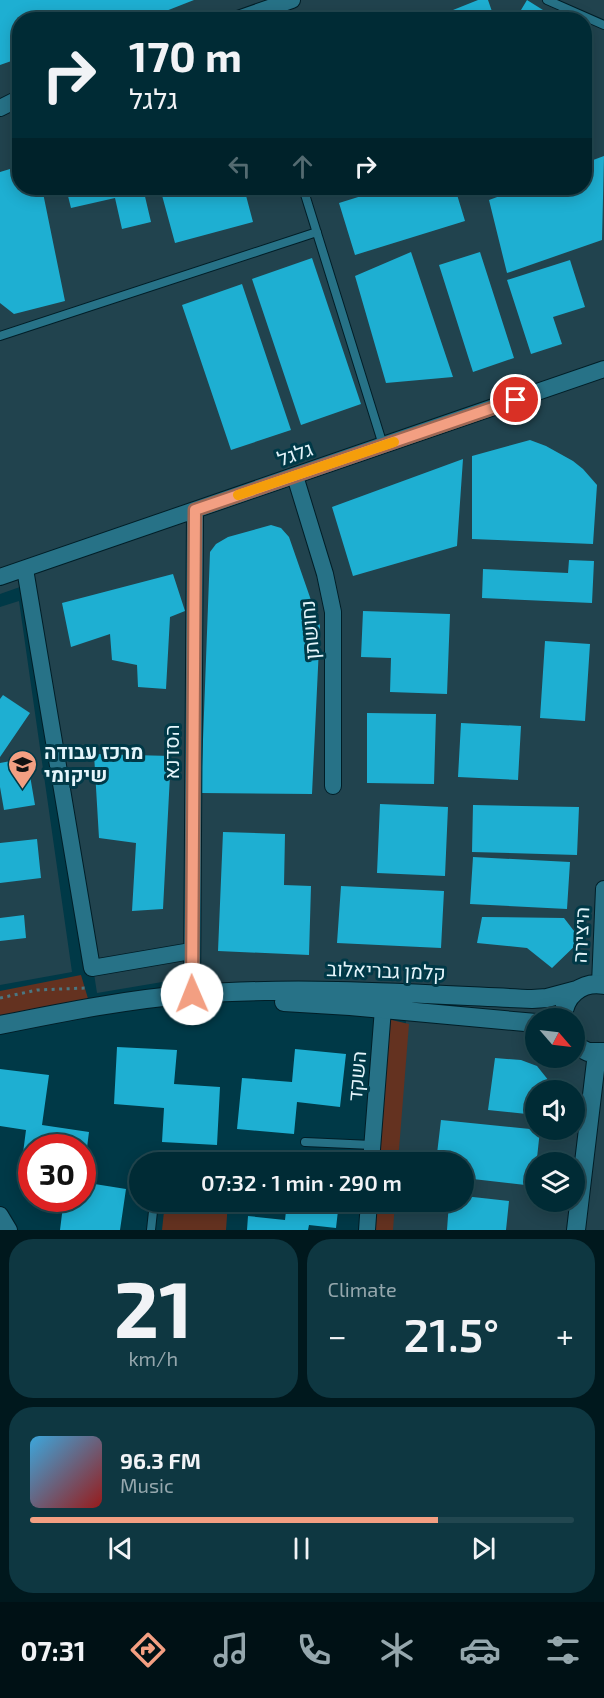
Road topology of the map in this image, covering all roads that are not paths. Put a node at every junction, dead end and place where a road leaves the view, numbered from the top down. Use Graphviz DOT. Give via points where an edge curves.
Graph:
graph roads {
  1 [pos="292,0"];
  2 [pos="547,0"];
  3 [pos="260,12"];
  4 [pos="574,12"];
  5 [pos="305,195"];
  6 [pos="317,232"];
  7 [pos="0,336"];
  8 [pos="604,369"];
  9 [pos="383,445"];
  10 [pos="295,476"];
  11 [pos="195,510"];
  12 [pos="24,569"];
  13 [pos="0,577"];
  14 [pos="333,786"];
  15 [pos="604,889"];
  16 [pos="191,951"];
  17 [pos="602,984"];
  18 [pos="577,990"];
  19 [pos="192,994"];
  20 [pos="384,1001"];
  21 [pos="564,1008"];
  22 [pos="525,1021"];
  23 [pos="0,1025"];
  24 [pos="585,1050"];
  25 [pos="600,1053"];
  26 [pos="304,1142"];
  27 [pos="372,1144"];
  28 [pos="372,1152"];
  29 [pos="153,1212"];
  30 [pos="368,1212"];
  31 [pos="0,1215"];
  32 [pos="9,1230"];
  33 [pos="151,1230"];
  34 [pos="367,1230"];
  35 [pos="576,1230"];
  1 -- 3 [label="street"];
  2 -- 4 [label="lane"];
  5 -- 6 [label="lane"];
  6 -- 7 [label="lane"];
  6 -- 9 [label="lane"];
  8 -- 9 [label="street, גלגל"];
  9 -- 10 [label="street, גלגל"];
  10 -- 11 [label="street, גלגל"];
  10 -- 14 [label="street, נחושתן" via="333,612"];
  11 -- 12 [label="street, גלגל"];
  11 -- 16 [label="street, הסדנא"];
  12 -- 13 [label="street, גלגל"];
  12 -- 16 [label="street" via="92,968"];
  15 -- 17 [label="street, היצירה"];
  16 -- 19 [label="street, הסדנא"];
  17 -- 18 [label="street, קלמן גבריאלוב"];
  18 -- 20 [label="street, קלמן גבריאלוב" via="532,999"];
  18 -- 21 [label="street"];
  19 -- 20 [label="street, קלמן גבריאלוב" via="255,991"];
  19 -- 23 [label="street, קלמן גבריאלוב"];
  20 -- 22 [label="street, קלמן גבריאלוב"];
  20 -- 27 [label="street, השקד"];
  24 -- 25 [label="street"];
  25 -- 35 [label="street"];
  26 -- 27 [label="lane"];
  27 -- 28 [label="street, השקד"];
  29 -- 33 [label="lane"];
  30 -- 34 [label="street"];
  31 -- 32 [label="street"];
}
